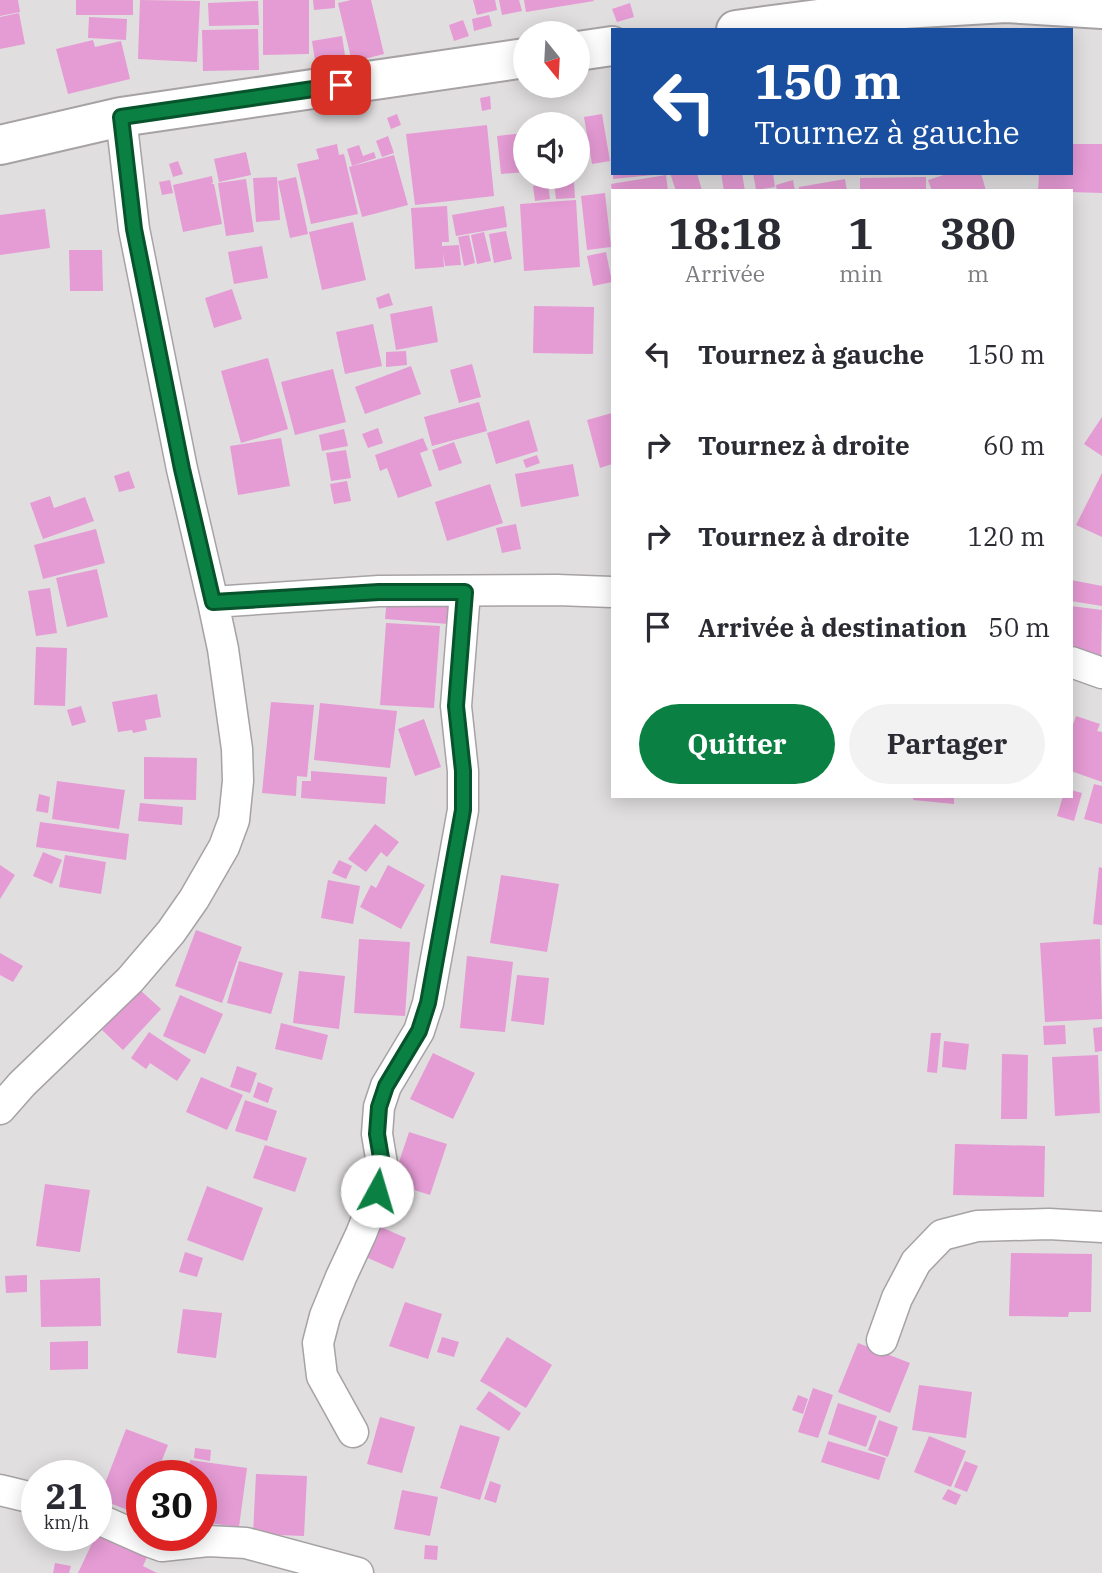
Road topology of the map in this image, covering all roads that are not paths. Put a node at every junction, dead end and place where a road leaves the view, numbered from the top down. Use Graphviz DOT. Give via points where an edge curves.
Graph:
graph roads {
  1 [pos="1102,9"];
  2 [pos="751,28"];
  3 [pos="611,46"];
  4 [pos="590,49"];
  5 [pos="513,60"];
  6 [pos="121,117"];
  7 [pos="0,145"];
  8 [pos="465,592"];
  9 [pos="611,592"];
  10 [pos="213,602"];
  11 [pos="1073,663"];
  12 [pos="1102,673"];
  13 [pos="0,1109"];
  14 [pos="1102,1227"];
  15 [pos="881,1340"];
  16 [pos="353,1432"];
  17 [pos="0,1490"];
  18 [pos="21,1495"];
  19 [pos="112,1525"];
  20 [pos="358,1573"];
  1 -- 2 [label="main road" via="1006,3 886,10"];
  3 -- 4 [label="main road"];
  5 -- 6 [label="main road"];
  6 -- 7 [label="main road"];
  6 -- 10 [label="street" via="134,229"];
  8 -- 9 [label="street"];
  8 -- 10 [label="street"];
  8 -- 16 [label="street" via="456,706 463,810 428,1003 419,1031 386,1086 379,1107 377,1134 383,1170 318,1343 322,1376"];
  10 -- 13 [label="street" via="237,749 234,820 224,847 194,900 130,980"];
  11 -- 12 [label="street"];
  14 -- 15 [label="street" via="976,1226 942,1234 916,1262"];
  17 -- 18 [label="street"];
  19 -- 20 [label="street" via="162,1546 246,1543"];
}
